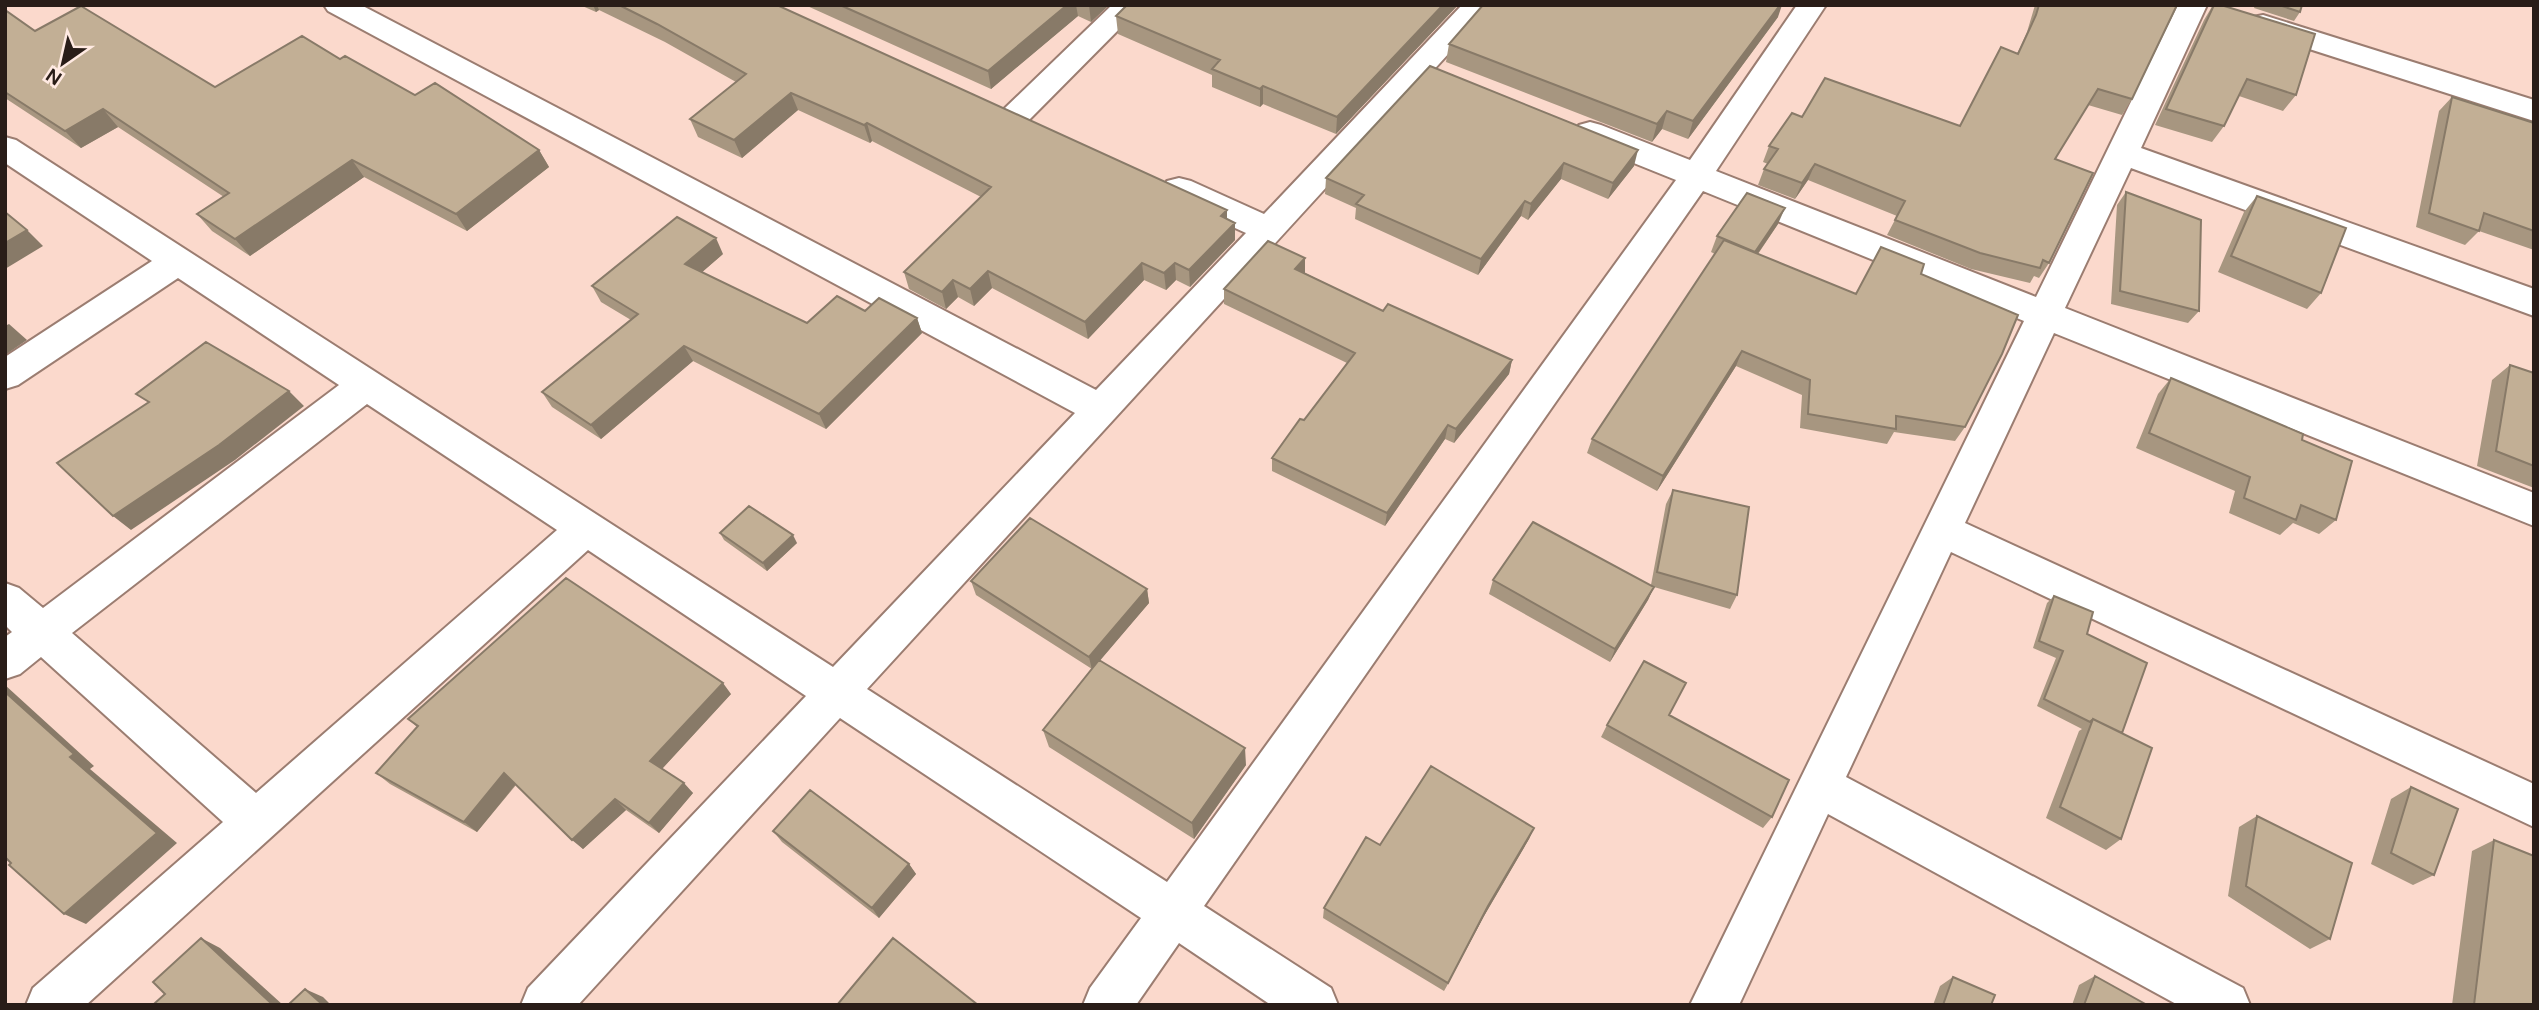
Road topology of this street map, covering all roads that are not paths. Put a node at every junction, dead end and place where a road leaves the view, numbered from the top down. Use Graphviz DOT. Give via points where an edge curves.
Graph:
graph roads {
  1 [pos="338,5"];
  2 [pos="1129,5"];
  3 [pos="1479,5"];
  4 [pos="1812,5"];
  5 [pos="2212,8"];
  6 [pos="2534,111"];
  7 [pos="1016,115"];
  8 [pos="1559,121"];
  9 [pos="6,150"];
  10 [pos="2123,153"];
  11 [pos="1696,176"];
  12 [pos="1155,178"];
  13 [pos="1269,230"];
  14 [pos="178,261"];
  15 [pos="2534,303"];
  16 [pos="2045,315"];
  17 [pos="5,375"];
  18 [pos="366,384"];
  19 [pos="1101,410"];
  20 [pos="2534,510"];
  21 [pos="586,528"];
  22 [pos="1942,530"];
  23 [pos="5,600"];
  24 [pos="42,632"];
  25 [pos="5,661"];
  26 [pos="837,692"];
  27 [pos="1819,786"];
  28 [pos="2534,806"];
  29 [pos="256,822"];
  30 [pos="1173,912"];
  31 [pos="50,1005"];
  32 [pos="545,1005"];
  33 [pos="1107,1005"];
  34 [pos="1314,1005"];
  35 [pos="1714,1005"];
  36 [pos="2226,1005"];
  1 -- 19 [label="street"];
  2 -- 7 [label="street"];
  3 -- 13 [label="street" via="1435,71"];
  4 -- 11 [label="street"];
  5 -- 6 [label="street"];
  5 -- 10 [label="street"];
  8 -- 11 [label="street"];
  9 -- 14 [label="street"];
  10 -- 15 [label="street"];
  10 -- 16 [label="street"];
  11 -- 16 [label="street"];
  11 -- 30 [label="street"];
  12 -- 13 [label="street"];
  13 -- 19 [label="street"];
  14 -- 17 [label="street"];
  14 -- 18 [label="street"];
  16 -- 20 [label="street"];
  16 -- 22 [label="street"];
  18 -- 21 [label="street"];
  18 -- 24 [label="street"];
  19 -- 26 [label="street"];
  21 -- 26 [label="street"];
  21 -- 29 [label="street"];
  22 -- 27 [label="street"];
  22 -- 28 [label="street"];
  23 -- 24 [label="street"];
  24 -- 25 [label="street"];
  24 -- 29 [label="street"];
  26 -- 30 [label="street"];
  26 -- 32 [label="street"];
  27 -- 35 [label="street"];
  27 -- 36 [label="street"];
  29 -- 31 [label="street"];
  30 -- 33 [label="street"];
  30 -- 34 [label="street"];
}
